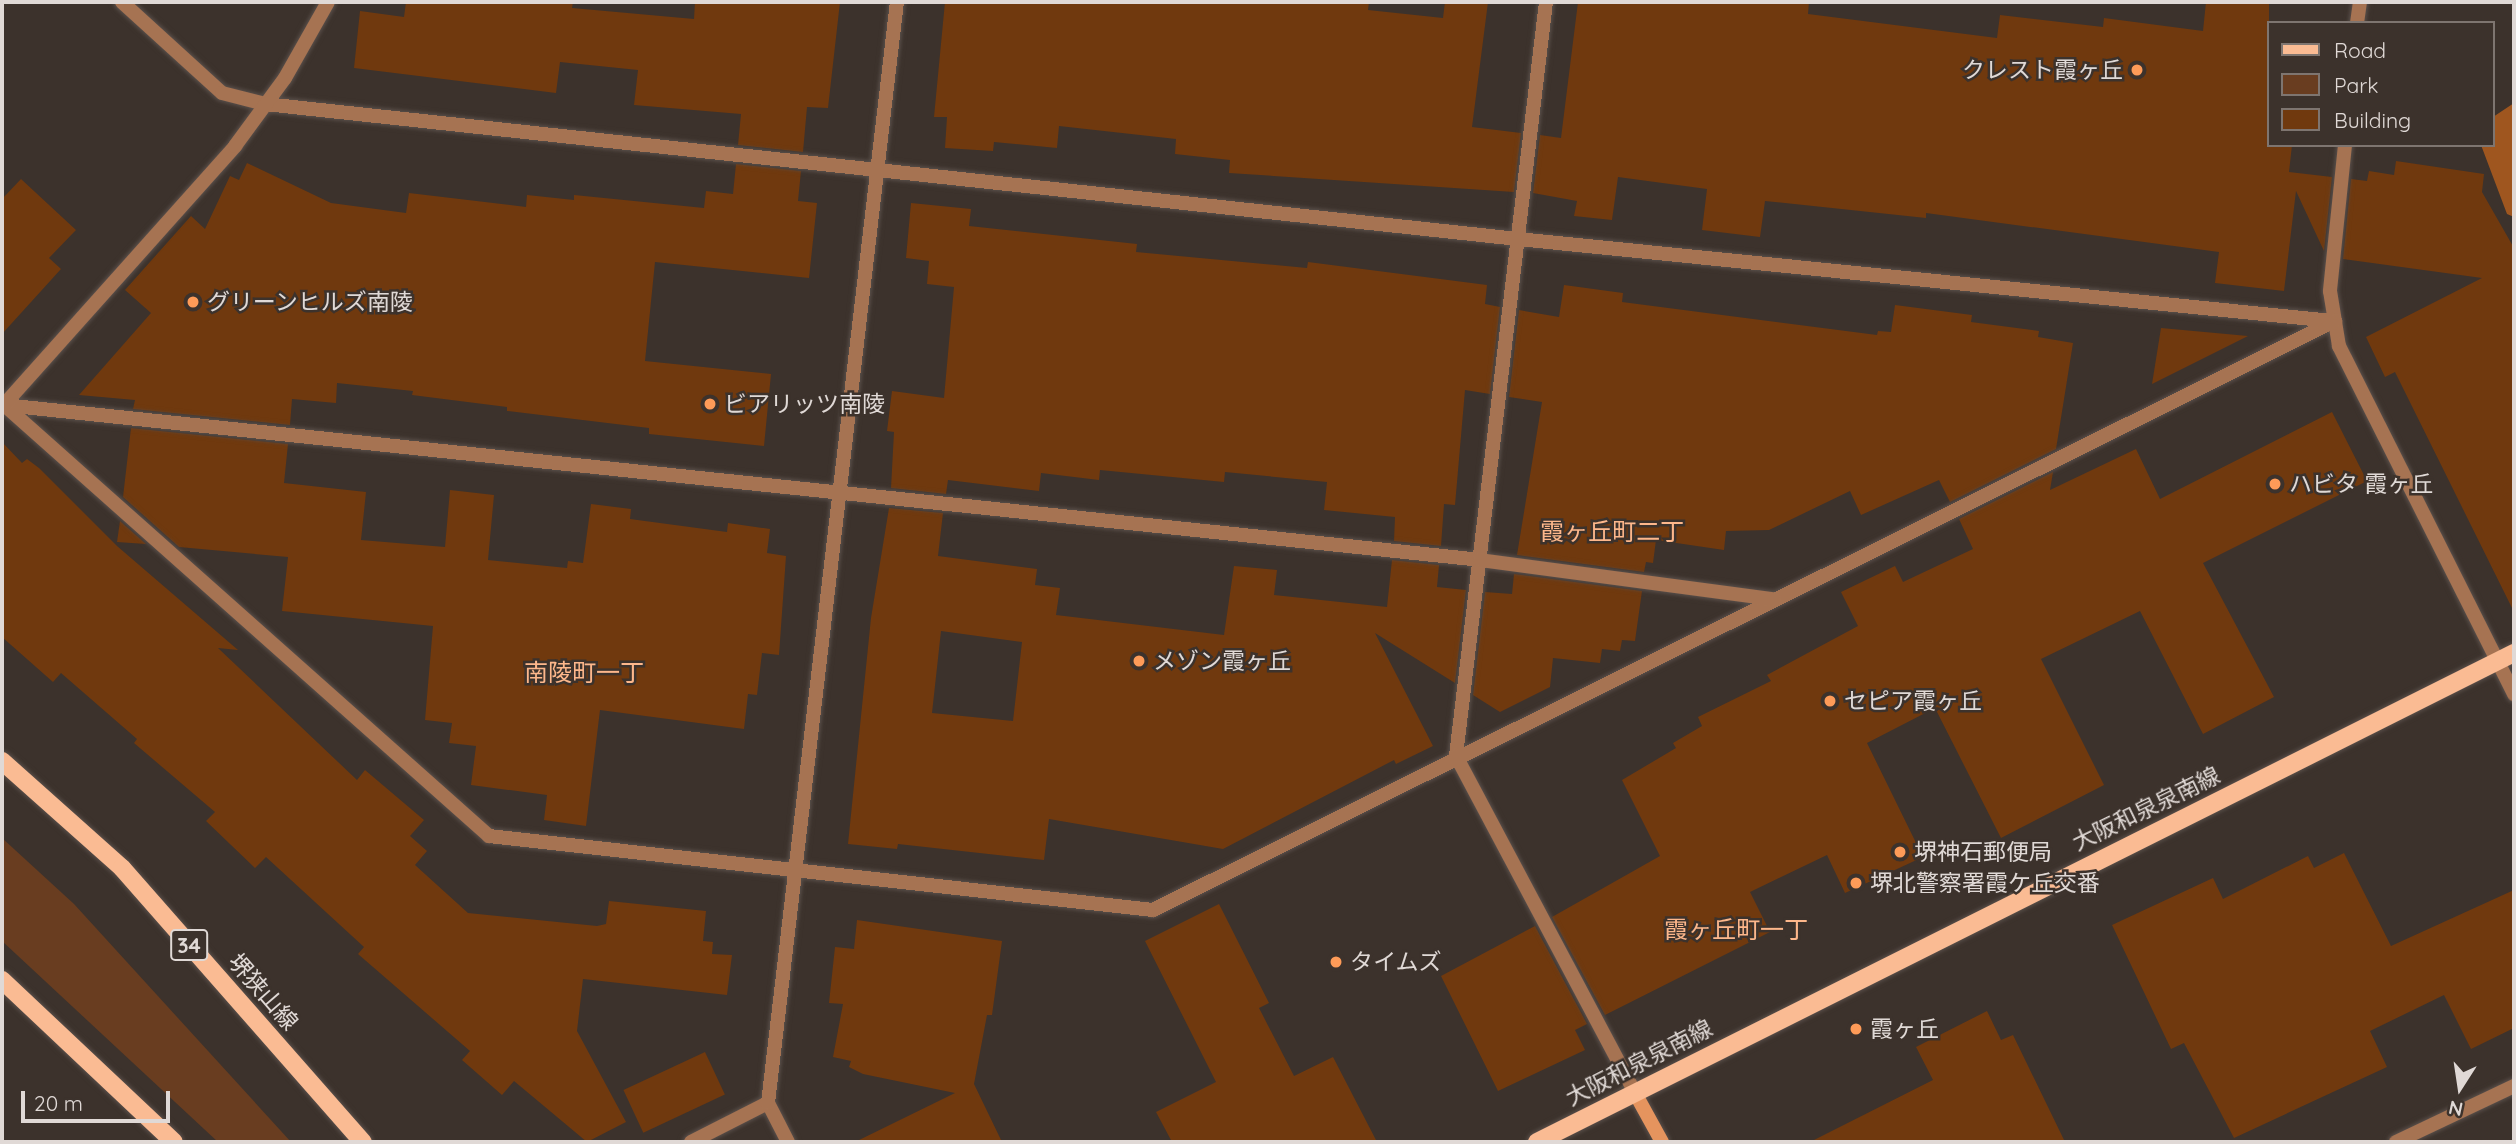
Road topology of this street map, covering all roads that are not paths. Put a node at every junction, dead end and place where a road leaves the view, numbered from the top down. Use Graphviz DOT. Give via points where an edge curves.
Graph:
graph roads {
  1 [pos="122,2"];
  2 [pos="328,2"];
  3 [pos="897,2"];
  4 [pos="1546,2"];
  5 [pos="2360,2"];
  6 [pos="2357,21"];
  7 [pos="265,104"];
  8 [pos="2345,147"];
  9 [pos="878,169"];
  10 [pos="1518,239"];
  11 [pos="2335,321"];
  12 [pos="2,405"];
  13 [pos="841,489"];
  14 [pos="1480,560"];
  15 [pos="1773,600"];
  16 [pos="2506,657"];
  17 [pos="2514,694"];
  18 [pos="1456,756"];
  19 [pos="2,761"];
  20 [pos="796,870"];
  21 [pos="2,981"];
  22 [pos="2514,1086"];
  23 [pos="1634,1093"];
  24 [pos="768,1103"];
  25 [pos="174,1142"];
  26 [pos="363,1142"];
  27 [pos="691,1142"];
  28 [pos="788,1142"];
  29 [pos="1537,1142"];
  30 [pos="1662,1142"];
  31 [pos="2396,1142"];
  1 -- 7 [label="street" via="222,93"];
  2 -- 7 [label="street"];
  3 -- 9 [label="street"];
  4 -- 10 [label="street"];
  5 -- 6 [label="street"];
  7 -- 9 [label="street"];
  7 -- 12 [label="street" via="235,146"];
  8 -- 11 [label="street" via="2330,291"];
  9 -- 10 [label="street"];
  9 -- 13 [label="street"];
  10 -- 11 [label="street"];
  10 -- 14 [label="street"];
  11 -- 15 [label="street"];
  11 -- 16 [label="street" via="2339,346"];
  12 -- 13 [label="street"];
  12 -- 20 [label="street" via="489,836"];
  13 -- 14 [label="street"];
  13 -- 20 [label="street"];
  14 -- 15 [label="street"];
  14 -- 18 [label="street"];
  15 -- 18 [label="street"];
  16 -- 17 [label="street"];
  16 -- 23 [label="main road, 大阪和泉泉南線"];
  18 -- 20 [label="street" via="1153,910"];
  18 -- 23 [label="street"];
  19 -- 26 [label="main road, 堺狭山線 / 34" via="122,868"];
  20 -- 24 [label="street"];
  21 -- 25 [label="main road"];
  22 -- 31 [label="street"];
  23 -- 29 [label="main road, 大阪和泉泉南線"];
  23 -- 30 [label="main road"];
  24 -- 27 [label="street"];
  24 -- 28 [label="street"];
}
